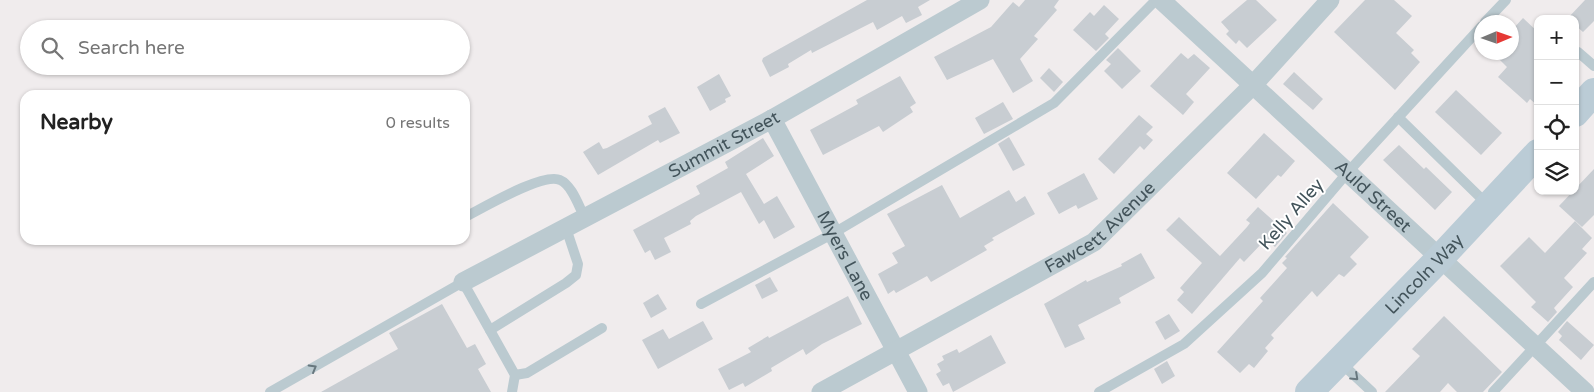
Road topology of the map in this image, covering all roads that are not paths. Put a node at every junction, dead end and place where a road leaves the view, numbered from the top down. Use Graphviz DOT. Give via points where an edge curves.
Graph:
graph roads {
  1 [pos="980,0"];
  2 [pos="1156,0"];
  3 [pos="1161,0"];
  4 [pos="1330,0"];
  5 [pos="1506,0"];
  6 [pos="1492,15"];
  7 [pos="1474,35"];
  8 [pos="1579,53"];
  9 [pos="1594,66"];
  10 [pos="1253,85"];
  11 [pos="1594,92"];
  12 [pos="1579,108"];
  13 [pos="1398,117"];
  14 [pos="772,119"];
  15 [pos="1534,157"];
  16 [pos="1348,172"];
  17 [pos="1489,206"];
  18 [pos="470,215"];
  19 [pos="585,218"];
  20 [pos="566,228"];
  21 [pos="832,234"];
  22 [pos="1441,257"];
  23 [pos="463,282"];
  24 [pos="1594,282"];
  25 [pos="701,304"];
  26 [pos="602,328"];
  27 [pos="490,330"];
  28 [pos="1535,346"];
  29 [pos="894,351"];
  30 [pos="1339,361"];
  31 [pos="515,375"];
  32 [pos="270,392"];
  33 [pos="512,392"];
  34 [pos="822,392"];
  35 [pos="918,392"];
  36 [pos="1099,392"];
  37 [pos="1309,392"];
  38 [pos="1372,392"];
  39 [pos="1493,392"];
  40 [pos="1585,392"];
  1 -- 14 [label="street, Summit Street"];
  2 -- 21 [label="lane" via="1054,103"];
  3 -- 10 [label="street, Auld Street"];
  4 -- 10 [label="street, Fawcett Avenue"];
  5 -- 6 [label="lane"];
  7 -- 13 [label="lane, Kelly Alley"];
  8 -- 9 [label="lane"];
  10 -- 16 [label="street, Auld Street"];
  10 -- 29 [label="street, Fawcett Avenue" via="1094,242"];
  11 -- 12 [label="main road"];
  13 -- 16 [label="lane, Kelly Alley"];
  13 -- 17 [label="lane"];
  14 -- 19 [label="street, Summit Street"];
  14 -- 21 [label="street, Myers Lane"];
  15 -- 17 [label="main road, Lincoln Way"];
  16 -- 22 [label="street, Auld Street"];
  16 -- 36 [label="lane, Kelly Alley" via="1262,273 1184,344"];
  17 -- 22 [label="main road, Lincoln Way"];
  18 -- 19 [label="lane" via="551,178 560,179 568,185"];
  19 -- 20 [label="street, Summit Street"];
  20 -- 23 [label="street, Summit Street"];
  20 -- 27 [label="lane" via="578,264 576,275"];
  21 -- 25 [label="lane"];
  21 -- 29 [label="street, Myers Lane"];
  22 -- 28 [label="street, Auld Street"];
  22 -- 30 [label="main road, Lincoln Way"];
  23 -- 27 [label="lane"];
  32 -- 23 [label="lane, one-way"];
  24 -- 28 [label="lane"];
  26 -- 31 [label="lane" via="527,373"];
  27 -- 31 [label="lane"];
  28 -- 39 [label="lane"];
  28 -- 40 [label="street, Auld Street"];
  29 -- 34 [label="street, Fawcett Avenue"];
  29 -- 35 [label="street, Myers Lane"];
  30 -- 37 [label="main road, Lincoln Way"];
  30 -- 38 [label="lane, one-way"];
  31 -- 33 [label="lane"];
}
